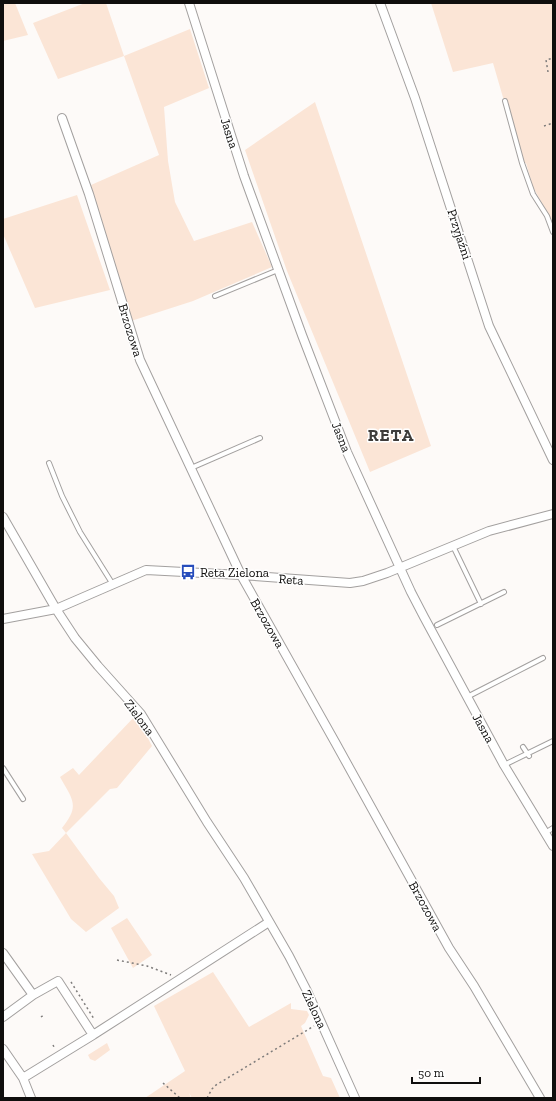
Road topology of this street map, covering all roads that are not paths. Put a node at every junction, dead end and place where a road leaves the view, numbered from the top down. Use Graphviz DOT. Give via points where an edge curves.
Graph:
graph roads {
  1 [pos="189,3"];
  2 [pos="380,3"];
  3 [pos="505,101"];
  4 [pos="62,118"];
  5 [pos="553,232"];
  6 [pos="278,270"];
  7 [pos="215,296"];
  8 [pos="260,438"];
  9 [pos="553,460"];
  10 [pos="48,463"];
  11 [pos="191,468"];
  12 [pos="553,514"];
  13 [pos="3,517"];
  14 [pos="452,546"];
  15 [pos="400,568"];
  16 [pos="241,575"];
  17 [pos="112,583"];
  18 [pos="504,592"];
  19 [pos="480,604"];
  20 [pos="56,609"];
  21 [pos="3,619"];
  22 [pos="437,625"];
  23 [pos="543,658"];
  24 [pos="467,698"];
  25 [pos="553,741"];
  26 [pos="523,748"];
  27 [pos="528,755"];
  28 [pos="504,765"];
  29 [pos="3,768"];
  30 [pos="23,799"];
  31 [pos="553,828"];
  32 [pos="545,832"];
  33 [pos="553,846"];
  34 [pos="269,922"];
  35 [pos="3,953"];
  36 [pos="33,995"];
  37 [pos="3,1017"];
  38 [pos="92,1035"];
  39 [pos="3,1049"];
  40 [pos="22,1078"];
  41 [pos="31,1098"];
  42 [pos="355,1098"];
  43 [pos="540,1098"];
  1 -- 6 [label="street, Jasna" via="244,176"];
  2 -- 9 [label="street, Przyjaźni" via="415,98 489,326"];
  3 -- 5 [label="lane" via="522,164 533,194 547,216"];
  4 -- 11 [label="street, Brzozowa" via="89,194 140,360"];
  6 -- 7 [label="lane"];
  6 -- 15 [label="street, Jasna" via="347,452"];
  8 -- 11 [label="lane"];
  10 -- 17 [label="lane" via="80,532"];
  11 -- 16 [label="street, Brzozowa"];
  12 -- 14 [label="street, Reta" via="489,531"];
  13 -- 20 [label="street, Zielona"];
  14 -- 15 [label="street, Reta"];
  14 -- 19 [label="lane"];
  15 -- 16 [label="street, Reta" via="377,577 350,583"];
  15 -- 24 [label="street, Jasna"];
  16 -- 17 [label="street, Reta" via="146,570"];
  16 -- 43 [label="street, Brzozowa" via="449,948"];
  17 -- 20 [label="street, Reta"];
  18 -- 19 [label="lane"];
  19 -- 22 [label="lane"];
  20 -- 21 [label="street, Reta"];
  20 -- 34 [label="street, Zielona" via="94,661 141,714"];
  23 -- 24 [label="lane"];
  24 -- 28 [label="street, Jasna"];
  25 -- 27 [label="lane"];
  26 -- 27 [label="lane"];
  27 -- 28 [label="lane"];
  28 -- 32 [label="street, Jasna"];
  29 -- 30 [label="lane"];
  31 -- 32 [label="lane"];
  32 -- 33 [label="street, Jasna"];
  34 -- 38 [label="street"];
  34 -- 42 [label="street, Zielona" via="289,956"];
  35 -- 36 [label="street"];
  36 -- 37 [label="street"];
  36 -- 38 [label="street" via="58,981"];
  38 -- 40 [label="street"];
  39 -- 40 [label="street"];
  40 -- 41 [label="street"];
}
